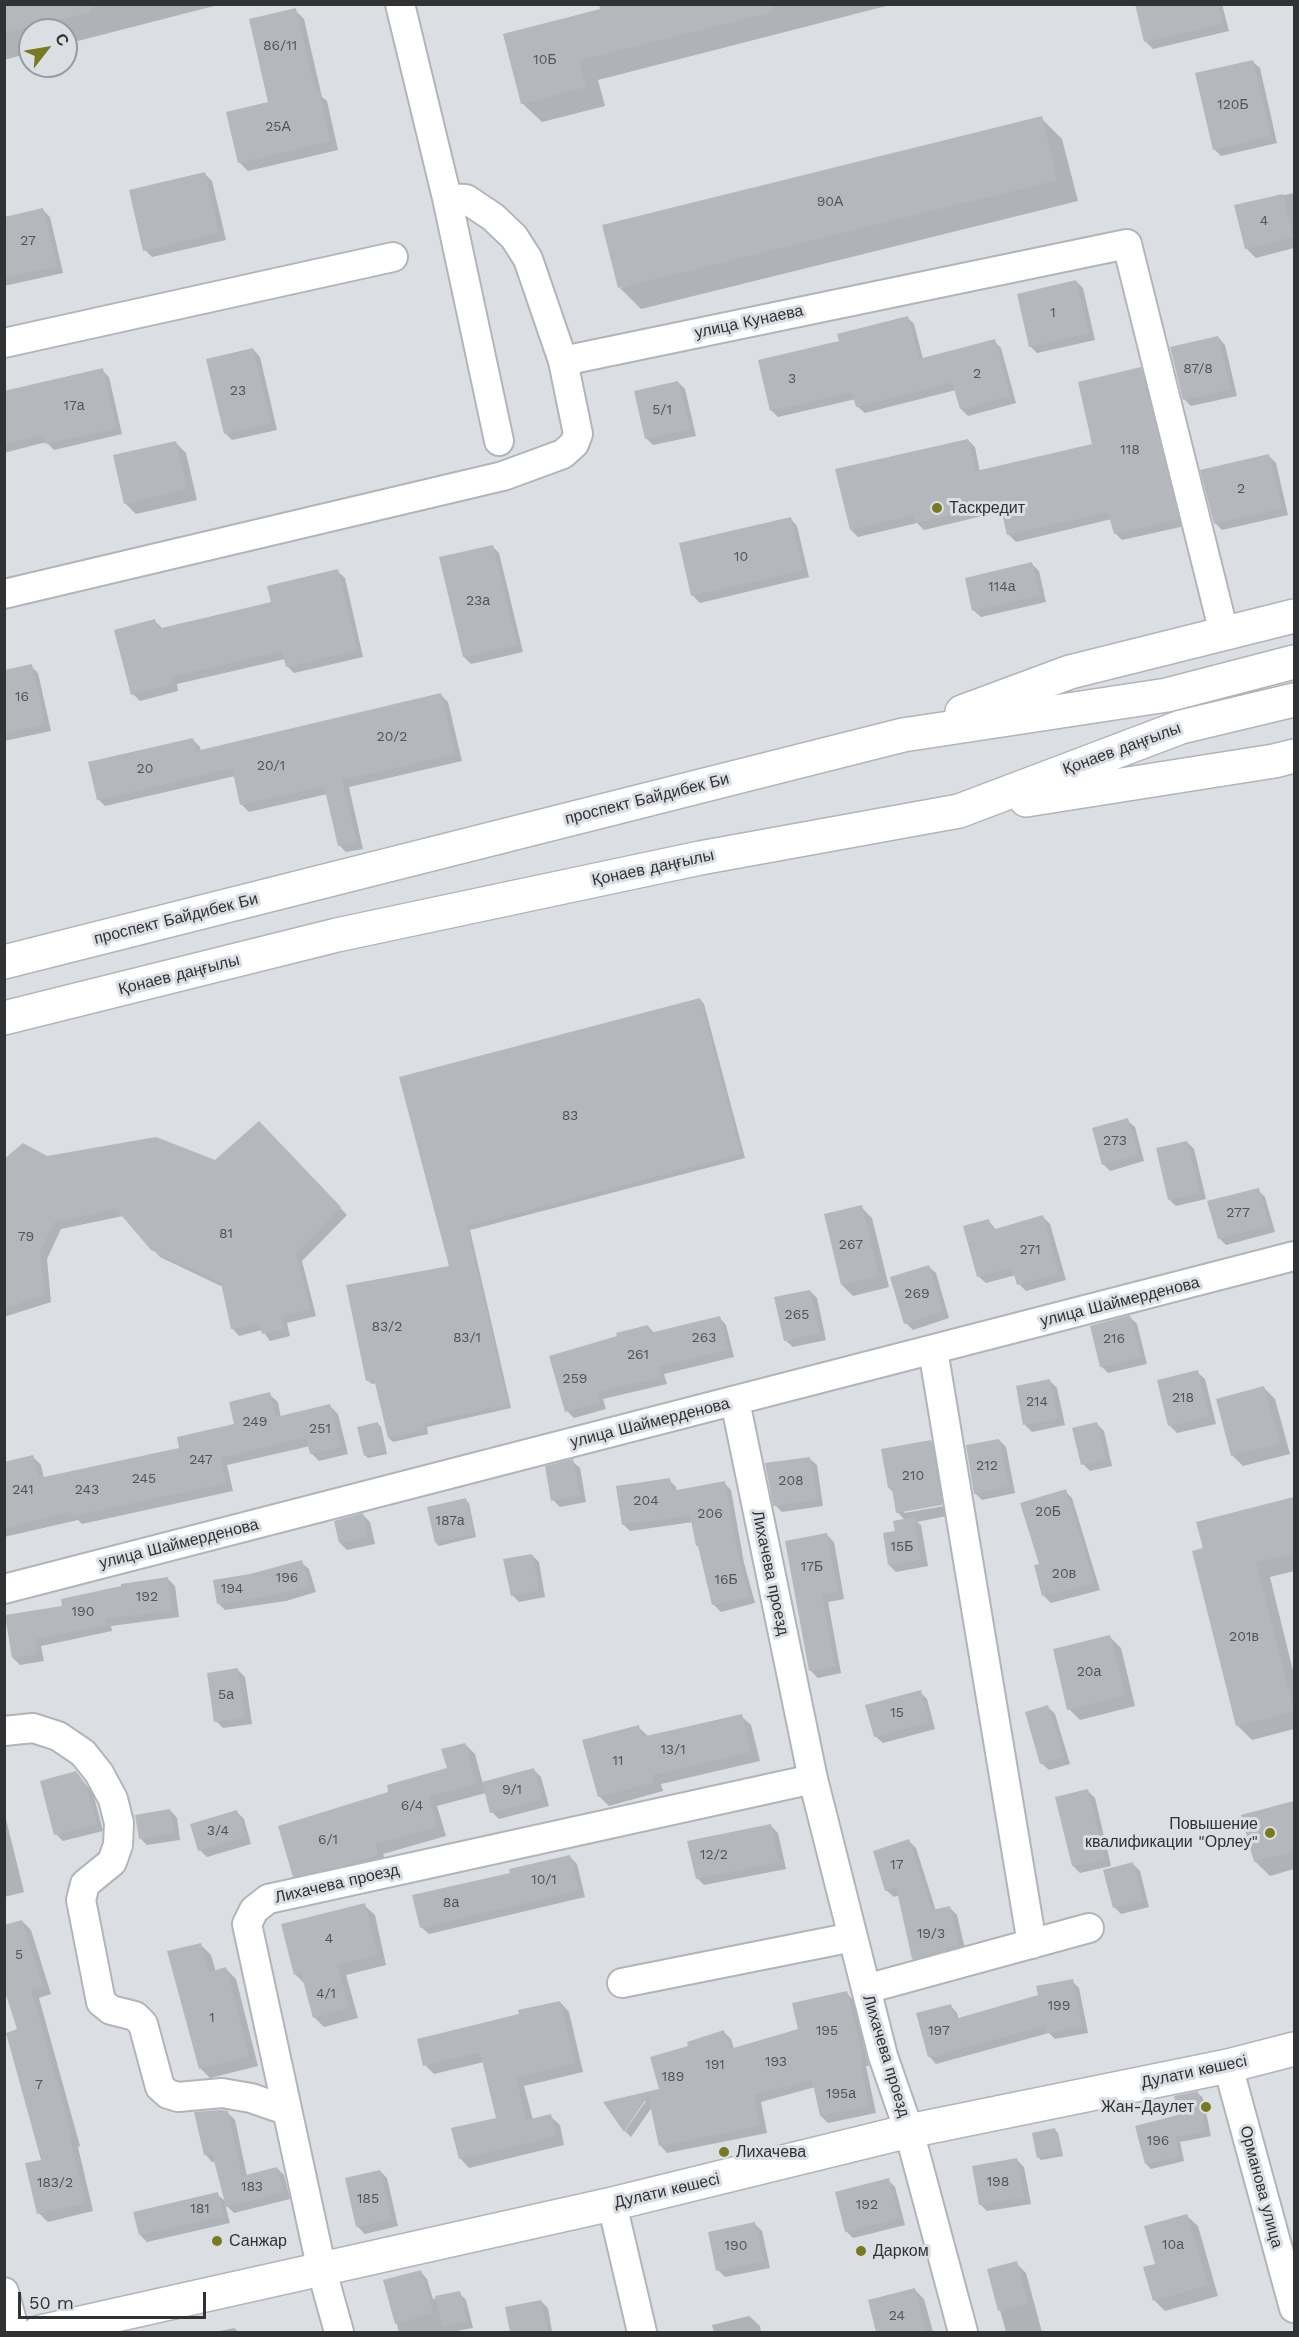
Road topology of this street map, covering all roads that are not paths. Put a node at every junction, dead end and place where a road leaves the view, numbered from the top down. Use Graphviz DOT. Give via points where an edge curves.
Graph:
graph roads {
  1 [pos="400,4"];
  2 [pos="457,198"];
  3 [pos="393,257"];
  4 [pos="4,343"];
  5 [pos="563,361"];
  6 [pos="499,441"];
  7 [pos="4,594"];
  8 [pos="1294,616"];
  9 [pos="1224,633"];
  10 [pos="1294,662"];
  11 [pos="1294,700"];
  12 [pos="903,735"];
  13 [pos="1294,756"];
  14 [pos="959,811"];
  15 [pos="4,962"];
  16 [pos="4,1018"];
  17 [pos="1294,1256"];
  18 [pos="933,1350"];
  19 [pos="735,1401"];
  20 [pos="4,1589"];
  21 [pos="4,1731"];
  22 [pos="813,1779"];
  23 [pos="1089,1928"];
  24 [pos="853,1937"];
  25 [pos="1032,1944"];
  26 [pos="622,1983"];
  27 [pos="866,1989"];
  28 [pos="1294,2049"];
  29 [pos="1228,2066"];
  30 [pos="286,2110"];
  31 [pos="909,2132"];
  32 [pos="612,2204"];
  33 [pos="322,2271"];
  34 [pos="4,2292"];
  35 [pos="1294,2308"];
  36 [pos="15,2332"];
  37 [pos="40,2332"];
  38 [pos="339,2332"];
  39 [pos="642,2332"];
  40 [pos="963,2332"];
  1 -- 2 [label="street"];
  2 -- 5 [label="street" via="493,216 514,237 528,259"];
  2 -- 6 [label="street"];
  3 -- 4 [label="street"];
  5 -- 7 [label="street" via="578,434 563,454 503,476"];
  5 -- 9 [label="street, улица Кунаева" via="1127,244"];
  8 -- 9 [label="main road"];
  9 -- 12 [label="main road" via="1070,672"];
  10 -- 12 [label="main road, проспект Байдибек Би" via="1167,695"];
  11 -- 14 [label="main road, Қонаев даңғылы" via="1181,727"];
  12 -- 15 [label="main road, проспект Байдибек Би"];
  13 -- 14 [label="main road"];
  14 -- 16 [label="main road, Қонаев даңғылы" via="700,858 337,935"];
  17 -- 18 [label="street, улица Шаймерденова"];
  18 -- 19 [label="street, улица Шаймерденова"];
  18 -- 25 [label="street"];
  19 -- 20 [label="street, улица Шаймерденова"];
  19 -- 22 [label="street, Лихачева проезд"];
  21 -- 30 [label="street" via="33,1728 58,1736 83,1753 113,1798 119,1823 118,1845 112,1862 85,1884 81,1899 101,2002 111,2010 135,2016 143,2024 160,2087 178,2097 222,2093"];
  22 -- 24 [label="street, Лихачева проезд"];
  22 -- 30 [label="street, Лихачева проезд" via="268,1899 254,1910 247,1924"];
  23 -- 25 [label="street"];
  24 -- 26 [label="street"];
  24 -- 27 [label="street, Лихачева проезд"];
  25 -- 27 [label="street"];
  27 -- 31 [label="street, Лихачева проезд" via="883,2056"];
  28 -- 29 [label="main road, Дулати көшесі"];
  29 -- 31 [label="main road, Дулати көшесі"];
  29 -- 35 [label="street, Орманова улица"];
  30 -- 33 [label="street, Лихачева проезд"];
  31 -- 32 [label="main road, Дулати көшесі"];
  31 -- 40 [label="street, Лихачева проезд"];
  32 -- 33 [label="main road, Дулати көшесі"];
  32 -- 39 [label="street"];
  33 -- 37 [label="main road, Дулати көшесі"];
  33 -- 38 [label="street, Лихачева проезд"];
  34 -- 36 [label="street"];
}
